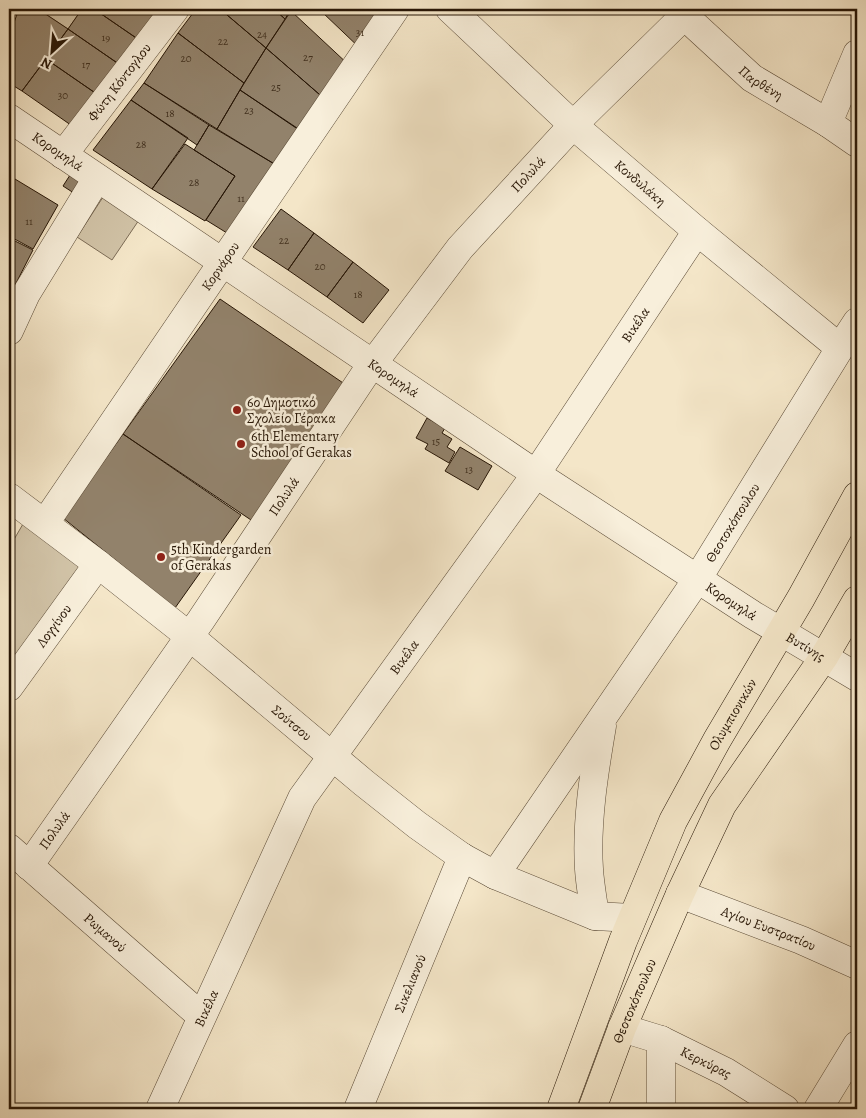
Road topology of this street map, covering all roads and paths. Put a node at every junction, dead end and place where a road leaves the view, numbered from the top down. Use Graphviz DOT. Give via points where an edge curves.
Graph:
graph roads {
  1 [pos="176,9"];
  2 [pos="395,9"];
  3 [pos="450,9"];
  4 [pos="681,12"];
  5 [pos="857,54"];
  6 [pos="9,118"];
  7 [pos="828,123"];
  8 [pos="573,125"];
  9 [pos="857,142"];
  10 [pos="63,155"];
  11 [pos="97,178"];
  12 [pos="697,231"];
  13 [pos="222,262"];
  14 [pos="857,322"];
  15 [pos="9,331"];
  16 [pos="840,348"];
  17 [pos="373,364"];
  18 [pos="536,474"];
  19 [pos="857,496"];
  20 [pos="11,505"];
  21 [pos="45,523"];
  22 [pos="98,564"];
  23 [pos="698,578"];
  24 [pos="857,600"];
  25 [pos="781,631"];
  26 [pos="189,636"];
  27 [pos="824,657"];
  28 [pos="857,677"];
  29 [pos="9,687"];
  30 [pos="603,719"];
  31 [pos="332,755"];
  32 [pos="9,848"];
  33 [pos="462,857"];
  34 [pos="29,866"];
  35 [pos="495,875"];
  36 [pos="680,894"];
  37 [pos="594,916"];
  38 [pos="627,930"];
  39 [pos="857,965"];
  40 [pos="202,1016"];
  41 [pos="622,1028"];
  42 [pos="662,1040"];
  43 [pos="857,1045"];
  44 [pos="160,1109"];
  45 [pos="358,1109"];
  46 [pos="562,1109"];
  47 [pos="592,1109"];
  48 [pos="661,1109"];
  49 [pos="785,1109"];
  50 [pos="818,1109"];
  1 -- 10 [label="street, Φώτη Κόντογλου"];
  2 -- 13 [label="street, Κορνάρου"];
  3 -- 8 [label="street, Κονδυλάκη"];
  4 -- 7 [label="street, Παρθένη" via="752,78"];
  4 -- 8 [label="street, Πολυλά"];
  5 -- 7 [label="street"];
  6 -- 10 [label="street, Κορομηλά"];
  7 -- 9 [label="street, Παρθένη"];
  8 -- 12 [label="street, Κονδυλάκη"];
  8 -- 17 [label="street, Πολυλά" via="460,248"];
  10 -- 11 [label="street, Κορομηλά"];
  11 -- 13 [label="street, Κορομηλά"];
  11 -- 15 [label="street" via="26,294"];
  12 -- 16 [label="street, Κονδυλάκη"];
  12 -- 18 [label="street, Βικέλα"];
  13 -- 17 [label="street, Κορομηλά"];
  13 -- 21 [label="street, Κορνάρου"];
  14 -- 16 [label="street, Θεοτοκόπουλου"];
  16 -- 23 [label="street, Θεοτοκόπουλου"];
  17 -- 18 [label="street, Κορομηλά"];
  17 -- 26 [label="street, Πολυλά"];
  18 -- 23 [label="street, Κορομηλά"];
  18 -- 31 [label="street, Βικέλα"];
  19 -- 25 [label="main road, Ολυμπιονικών"];
  20 -- 21 [label="street, Σούτσου"];
  21 -- 22 [label="street, Σούτσου"];
  22 -- 26 [label="street, Σούτσου"];
  22 -- 29 [label="street, Λογγίνου"];
  23 -- 25 [label="street, Κορομηλά"];
  23 -- 30 [label="street, Θεοτοκόπουλου"];
  24 -- 27 [label="main road"];
  25 -- 27 [label="street, Βυτίνης"];
  25 -- 38 [label="main road, Ολυμπιονικών" via="716,740 673,821"];
  26 -- 31 [label="street, Σούτσου"];
  26 -- 34 [label="street, Πολυλά"];
  27 -- 28 [label="street, Βυτίνης"];
  27 -- 36 [label="main road" via="722,805"];
  30 -- 35 [label="street, Θεοτοκόπουλου"];
  30 -- 37 [label="street, Θεοτοκόπουλου" via="589,824"];
  31 -- 33 [label="street, Σούτσου" via="417,825"];
  31 -- 40 [label="street, Βικέλα" via="298,806"];
  32 -- 34 [label="street, Ρωμανού"];
  33 -- 35 [label="street, Σούτσου"];
  33 -- 45 [label="street, Σικελιανού"];
  34 -- 40 [label="street, Ρωμανού"];
  35 -- 37 [label="street, Σούτσου"];
  36 -- 39 [label="street, Αγίου Ευστρατίου"];
  36 -- 41 [label="main road, Θεοτοκόπουλου"];
  37 -- 38 [label="street, Σούτσου"];
  38 -- 46 [label="main road"];
  40 -- 44 [label="street, Βικέλα"];
  41 -- 42 [label="street, Κερκύρας"];
  41 -- 47 [label="main road, Θεοτοκόπουλου"];
  42 -- 48 [label="street"];
  42 -- 49 [label="street, Κερκύρας" via="726,1072"];
  43 -- 50 [label="street"];
}
